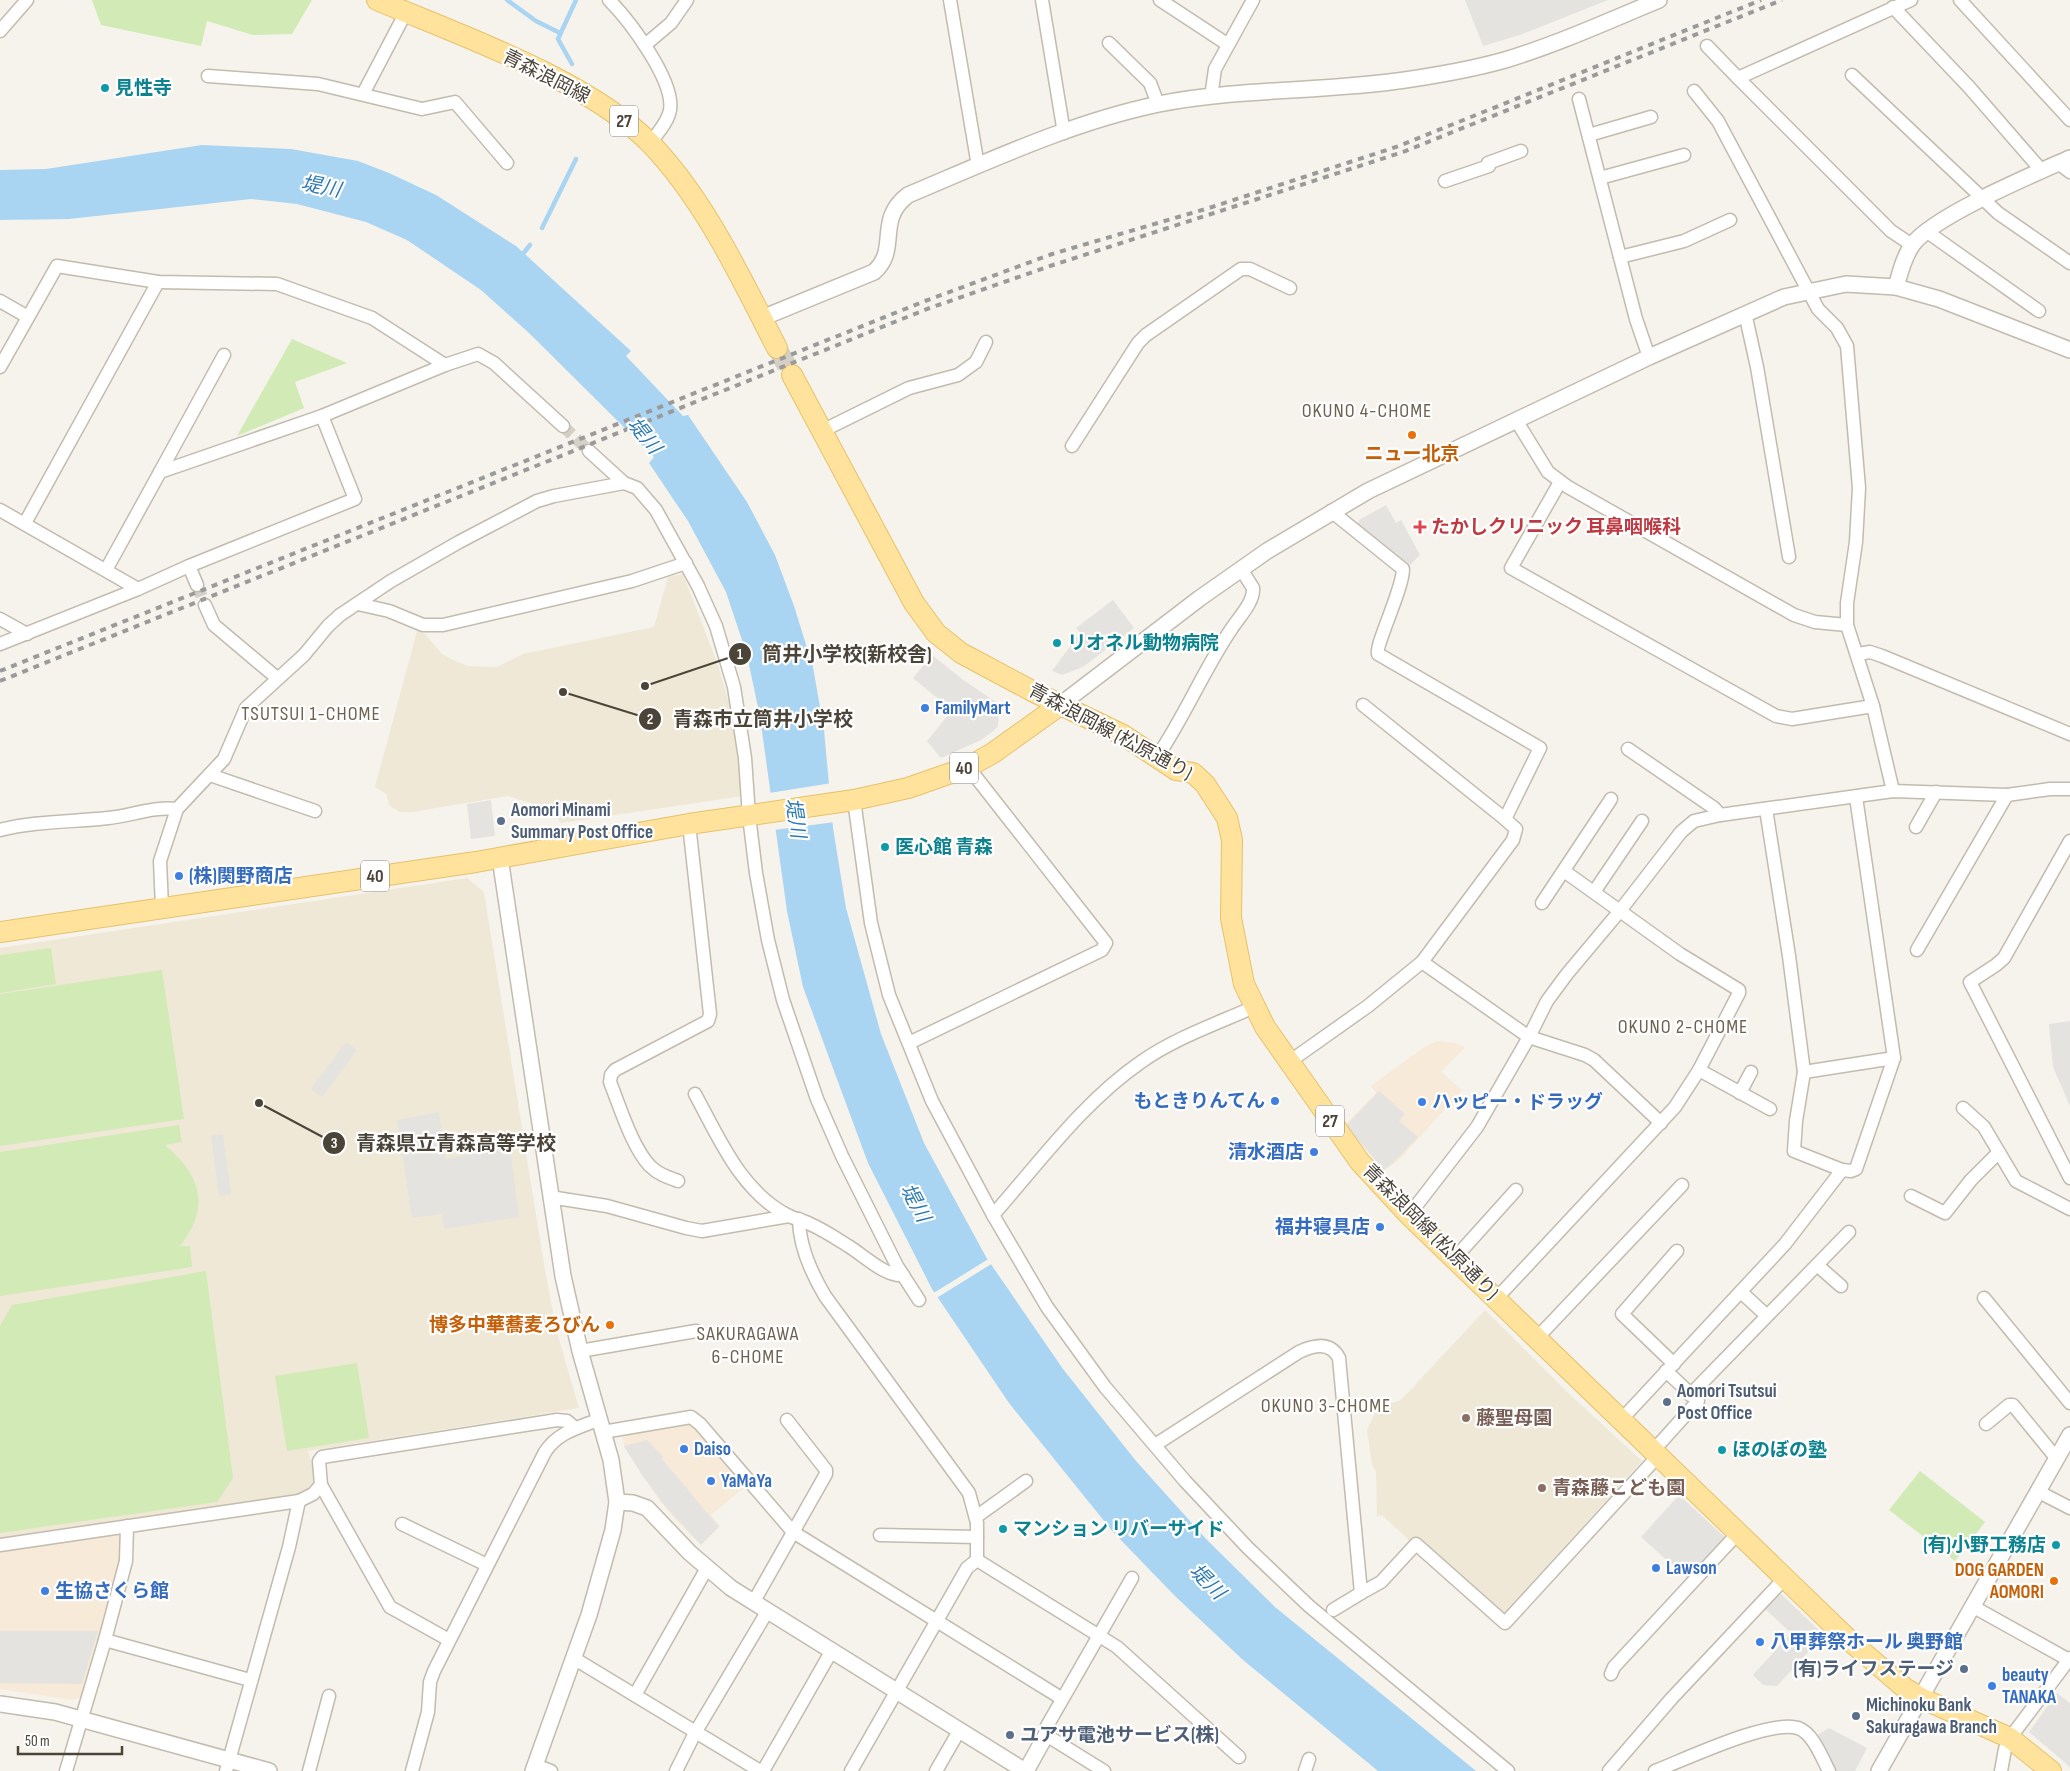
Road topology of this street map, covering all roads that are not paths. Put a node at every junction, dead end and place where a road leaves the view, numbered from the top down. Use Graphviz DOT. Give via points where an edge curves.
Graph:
graph roads {
  1 [pos="27,0"];
  2 [pos="377,0"];
  3 [pos="609,0"];
  4 [pos="687,0"];
  5 [pos="950,0"];
  6 [pos="1042,0"];
  7 [pos="1160,0"];
  8 [pos="1253,0"];
  9 [pos="1659,0"];
  10 [pos="1911,0"];
  11 [pos="1960,0"];
  12 [pos="1893,7"];
  13 [pos="406,12"];
  14 [pos="0,31"];
  15 [pos="1109,43"];
  16 [pos="1227,44"];
  17 [pos="645,45"];
  18 [pos="1707,46"];
  19 [pos="1852,75"];
  20 [pos="208,76"];
  21 [pos="1738,78"];
  22 [pos="1694,91"];
  23 [pos="363,94"];
  24 [pos="1211,98"];
  25 [pos="1579,99"];
  26 [pos="1158,104"];
  27 [pos="1651,117"];
  28 [pos="2070,120"];
  29 [pos="1064,133"];
  30 [pos="1589,135"];
  31 [pos="650,143"];
  32 [pos="1521,151"];
  33 [pos="1684,155"];
  34 [pos="507,163"];
  35 [pos="2066,165"];
  36 [pos="978,166"];
  37 [pos="2042,171"];
  38 [pos="1600,178"];
  39 [pos="1445,182"];
  40 [pos="1983,199"];
  41 [pos="1730,220"];
  42 [pos="1926,231"];
  43 [pos="1912,245"];
  44 [pos="1620,257"];
  45 [pos="2070,263"];
  46 [pos="158,282"];
  47 [pos="1896,287"];
  48 [pos="1290,288"];
  49 [pos="1807,291"];
  50 [pos="0,301"];
  51 [pos="2039,311"];
  52 [pos="1746,313"];
  53 [pos="28,317"];
  54 [pos="762,318"];
  55 [pos="986,342"];
  56 [pos="777,348"];
  57 [pos="2070,350"];
  58 [pos="224,355"];
  59 [pos="1649,357"];
  60 [pos="444,365"];
  61 [pos="0,367"];
  62 [pos="792,375"];
  63 [pos="322,416"];
  64 [pos="1516,420"];
  65 [pos="563,426"];
  66 [pos="822,432"];
  67 [pos="1072,446"];
  68 [pos="589,451"];
  69 [pos="160,472"];
  70 [pos="1560,482"];
  71 [pos="624,483"];
  72 [pos="0,510"];
  73 [pos="1331,511"];
  74 [pos="24,523"];
  75 [pos="1789,557"];
  76 [pos="686,563"];
  77 [pos="189,566"];
  78 [pos="1241,569"];
  79 [pos="106,570"];
  80 [pos="198,585"];
  81 [pos="138,589"];
  82 [pos="358,604"];
  83 [pos="205,605"];
  84 [pos="0,618"];
  85 [pos="1847,625"];
  86 [pos="27,634"];
  87 [pos="0,644"];
  88 [pos="1858,654"];
  89 [pos="277,678"];
  90 [pos="1060,705"];
  91 [pos="1363,705"];
  92 [pos="1873,706"];
  93 [pos="2070,734"];
  94 [pos="1628,749"];
  95 [pos="1157,757"];
  96 [pos="968,767"];
  97 [pos="210,775"];
  98 [pos="2070,789"];
  99 [pos="1893,791"];
  100 [pos="1936,792"];
  101 [pos="2007,795"];
  102 [pos="1856,797"];
  103 [pos="1611,799"];
  104 [pos="851,801"];
  105 [pos="177,809"];
  106 [pos="1766,809"];
  107 [pos="315,812"];
  108 [pos="753,815"];
  109 [pos="1720,815"];
  110 [pos="1505,819"];
  111 [pos="1642,821"];
  112 [pos="689,824"];
  113 [pos="1916,827"];
  114 [pos="0,830"];
  115 [pos="2070,842"];
  116 [pos="500,858"];
  117 [pos="1564,871"];
  118 [pos="1594,892"];
  119 [pos="1542,903"];
  120 [pos="162,907"];
  121 [pos="1619,912"];
  122 [pos="0,932"];
  123 [pos="1918,950"];
  124 [pos="1422,962"];
  125 [pos="1254,1007"];
  126 [pos="1529,1038"];
  127 [pos="909,1043"];
  128 [pos="1894,1058"];
  129 [pos="1289,1062"];
  130 [pos="1699,1070"];
  131 [pos="1751,1072"];
  132 [pos="1804,1072"];
  133 [pos="1740,1093"];
  134 [pos="695,1094"];
  135 [pos="1963,1108"];
  136 [pos="1770,1109"];
  137 [pos="1661,1123"];
  138 [pos="1998,1152"];
  139 [pos="1842,1170"];
  140 [pos="2070,1178"];
  141 [pos="678,1181"];
  142 [pos="1682,1185"];
  143 [pos="1516,1190"];
  144 [pos="1911,1196"];
  145 [pos="550,1197"];
  146 [pos="2070,1210"];
  147 [pos="993,1215"];
  148 [pos="1409,1215"];
  149 [pos="794,1218"];
  150 [pos="1849,1232"];
  151 [pos="1677,1250"];
  152 [pos="1454,1259"];
  153 [pos="1817,1265"];
  154 [pos="903,1275"];
  155 [pos="1841,1286"];
  156 [pos="1742,1292"];
  157 [pos="1984,1298"];
  158 [pos="1496,1299"];
  159 [pos="919,1300"];
  160 [pos="1766,1316"];
  161 [pos="696,1331"];
  162 [pos="1537,1338"];
  163 [pos="580,1351"];
  164 [pos="1670,1368"];
  165 [pos="1690,1395"];
  166 [pos="2070,1403"];
  167 [pos="787,1420"];
  168 [pos="1621,1420"];
  169 [pos="1986,1424"];
  170 [pos="601,1426"];
  171 [pos="575,1428"];
  172 [pos="2070,1435"];
  173 [pos="1155,1446"];
  174 [pos="1655,1453"];
  175 [pos="2057,1459"];
  176 [pos="1026,1481"];
  177 [pos="321,1485"];
  178 [pos="2038,1492"];
  179 [pos="299,1501"];
  180 [pos="617,1502"];
  181 [pos="2070,1508"];
  182 [pos="976,1517"];
  183 [pos="402,1524"];
  184 [pos="127,1526"];
  185 [pos="793,1532"];
  186 [pos="1739,1532"];
  187 [pos="880,1535"];
  188 [pos="977,1537"];
  189 [pos="0,1545"];
  190 [pos="977,1560"];
  191 [pos="488,1565"];
  192 [pos="707,1568"];
  193 [pos="1132,1578"];
  194 [pos="1785,1578"];
  195 [pos="1361,1594"];
  196 [pos="753,1603"];
  197 [pos="1972,1606"];
  198 [pos="1333,1610"];
  199 [pos="767,1612"];
  200 [pos="936,1622"];
  201 [pos="1098,1635"];
  202 [pos="105,1640"];
  203 [pos="449,1640"];
  204 [pos="831,1652"];
  205 [pos="575,1659"];
  206 [pos="2069,1659"];
  207 [pos="1611,1674"];
  208 [pos="250,1680"];
  209 [pos="897,1692"];
  210 [pos="635,1695"];
  211 [pos="329,1696"];
  212 [pos="1061,1698"];
  213 [pos="1921,1698"];
  214 [pos="0,1704"];
  215 [pos="80,1718"];
  216 [pos="959,1731"];
  217 [pos="695,1733"];
  218 [pos="1046,1735"];
  219 [pos="2010,1738"];
  220 [pos="1239,1757"];
  221 [pos="228,1766"];
  222 [pos="534,1768"];
  223 [pos="66,1771"];
  224 [pos="269,1771"];
  225 [pos="309,1771"];
  226 [pos="412,1771"];
  227 [pos="551,1771"];
  228 [pos="676,1771"];
  229 [pos="761,1771"];
  230 [pos="851,1771"];
  231 [pos="936,1771"];
  232 [pos="1025,1771"];
  233 [pos="1104,1771"];
  234 [pos="1508,1771"];
  235 [pos="1609,1771"];
  236 [pos="1656,1771"];
  237 [pos="1829,1771"];
  238 [pos="1879,1771"];
  239 [pos="2001,1771"];
  240 [pos="2051,1771"];
  1 -- 14 [label="street"];
  2 -- 13 [label="main road, 青森浪岡線 / 27"];
  3 -- 17 [label="street"];
  4 -- 17 [label="street" via="671,24"];
  5 -- 36 [label="street"];
  6 -- 29 [label="street"];
  7 -- 16 [label="street"];
  8 -- 16 [label="street"];
  9 -- 24 [label="street" via="1505,60 1465,70 1404,80"];
  10 -- 12 [label="street"];
  11 -- 28 [label="street"];
  12 -- 21 [label="street"];
  12 -- 37 [label="street"];
  13 -- 23 [label="street"];
  13 -- 31 [label="main road, 青森浪岡線 / 27" via="564,84 616,115"];
  15 -- 26 [label="street" via="1150,83"];
  16 -- 24 [label="street" via="1215,69"];
  17 -- 31 [label="street" via="662,76 670,101 666,119"];
  18 -- 21 [label="street"];
  19 -- 40 [label="street"];
  20 -- 23 [label="street" via="318,84"];
  21 -- 43 [label="street" via="1891,231"];
  22 -- 49 [label="street" via="1718,121"];
  23 -- 34 [label="street" via="422,109 455,102"];
  24 -- 26 [label="street"];
  25 -- 30 [label="street"];
  26 -- 29 [label="street"];
  27 -- 30 [label="street"];
  29 -- 36 [label="street"];
  30 -- 38 [label="street"];
  31 -- 54 [label="main road, 青森浪岡線 / 27" via="708,222"];
  32 -- 39 [label="street"];
  33 -- 38 [label="street"];
  35 -- 37 [label="street"];
  36 -- 54 [label="street" via="908,195 897,203 889,222 884,261 874,272"];
  37 -- 40 [label="street"];
  38 -- 44 [label="street"];
  40 -- 42 [label="street"];
  40 -- 45 [label="street"];
  41 -- 44 [label="street" via="1684,241"];
  42 -- 43 [label="street"];
  42 -- 51 [label="street"];
  43 -- 47 [label="street"];
  44 -- 59 [label="street"];
  46 -- 53 [label="street" via="57,266"];
  46 -- 60 [label="street" via="277,284 372,318"];
  46 -- 74 [label="street"];
  47 -- 49 [label="street" via="1846,284"];
  47 -- 57 [label="street" via="1940,299"];
  48 -- 67 [label="street" via="1250,269 1241,269 1146,335"];
  49 -- 52 [label="street"];
  49 -- 85 [label="street" via="1847,346 1859,488"];
  50 -- 53 [label="street"];
  52 -- 59 [label="street"];
  52 -- 75 [label="street"];
  53 -- 61 [label="street"];
  54 -- 56 [label="main road, 青森浪岡線 / 27"];
  55 -- 66 [label="street" via="976,362 958,375 909,388"];
  58 -- 69 [label="street"];
  59 -- 64 [label="street"];
  60 -- 63 [label="street"];
  60 -- 65 [label="street" via="478,354 494,362"];
  62 -- 66 [label="main road, 青森浪岡線 (松原通り) / 27"];
  63 -- 69 [label="street"];
  63 -- 77 [label="street" via="356,499"];
  64 -- 70 [label="street" via="1548,472"];
  64 -- 73 [label="street"];
  66 -- 90 [label="main road, 青森浪岡線 (松原通り) / 27" via="914,603 936,634 961,653"];
  68 -- 71 [label="street"];
  69 -- 79 [label="street"];
  70 -- 85 [label="street" via="1794,614 1815,622"];
  70 -- 92 [label="street" via="1511,568 1776,716 1792,719"];
  71 -- 76 [label="street" via="638,488 645,496 666,525"];
  71 -- 82 [label="street" via="537,501 391,581"];
  72 -- 74 [label="street"];
  73 -- 78 [label="street"];
  73 -- 110 [label="street" via="1403,570 1391,616 1377,648 1378,654 1540,748"];
  74 -- 79 [label="street"];
  76 -- 82 [label="street" via="632,581 443,625 423,625 389,611"];
  76 -- 108 [label="street" via="716,626 734,687"];
  77 -- 80 [label="street"];
  77 -- 81 [label="street"];
  78 -- 90 [label="street"];
  78 -- 95 [label="street" via="1253,588 1251,600 1224,640"];
  79 -- 81 [label="street"];
  81 -- 86 [label="street"];
  82 -- 89 [label="street" via="328,626"];
  83 -- 89 [label="street" via="214,625"];
  84 -- 86 [label="street"];
  85 -- 88 [label="street"];
  86 -- 87 [label="street"];
  88 -- 92 [label="street"];
  88 -- 93 [label="street" via="1870,652 1882,656"];
  89 -- 97 [label="street" via="246,708 224,759"];
  90 -- 95 [label="main road, 青森浪岡線 (松原通り) / 27"];
  90 -- 96 [label="main road, 40"];
  91 -- 110 [label="street"];
  92 -- 99 [label="street"];
  94 -- 109 [label="street"];
  95 -- 125 [label="main road, 青森浪岡線 (松原通り) / 27" via="1176,770 1193,773 1211,792 1227,818 1232,840 1231,918 1244,984"];
  96 -- 104 [label="main road, 40" via="908,788"];
  96 -- 127 [label="street" via="1106,944 1102,950"];
  97 -- 105 [label="street"];
  97 -- 107 [label="street"];
  98 -- 101 [label="street"];
  99 -- 100 [label="street"];
  99 -- 102 [label="street"];
  100 -- 101 [label="street"];
  100 -- 113 [label="street"];
  101 -- 123 [label="street"];
  102 -- 106 [label="street"];
  102 -- 128 [label="street"];
  103 -- 117 [label="street"];
  104 -- 108 [label="main road, 40"];
  104 -- 127 [label="street" via="878,955 889,995"];
  105 -- 114 [label="street"];
  105 -- 120 [label="street" via="160,861"];
  106 -- 109 [label="street"];
  106 -- 132 [label="street" via="1790,956"];
  108 -- 112 [label="main road, 40"];
  108 -- 154 [label="street" via="768,940 795,1038 842,1156"];
  109 -- 121 [label="street" via="1694,821 1681,832"];
  110 -- 124 [label="street" via="1516,829 1514,840"];
  111 -- 118 [label="street"];
  112 -- 116 [label="main road, 40"];
  112 -- 141 [label="street" via="710,1014 708,1021 610,1075 610,1082 640,1152 662,1176"];
  115 -- 140 [label="street" via="2004,958 1970,982"];
  116 -- 120 [label="main road, 40"];
  116 -- 145 [label="street"];
  117 -- 118 [label="street"];
  117 -- 119 [label="street"];
  118 -- 121 [label="street"];
  120 -- 122 [label="main road, 40"];
  121 -- 126 [label="street" via="1552,993"];
  121 -- 130 [label="street" via="1739,990"];
  124 -- 126 [label="street"];
  124 -- 129 [label="street" via="1368,1006"];
  125 -- 129 [label="main road, 青森浪岡線 (松原通り) / 27"];
  125 -- 147 [label="street" via="1142,1061 1082,1115"];
  126 -- 137 [label="street" via="1590,1058"];
  126 -- 148 [label="street" via="1477,1127"];
  127 -- 147 [label="street" via="932,1101"];
  128 -- 132 [label="street"];
  128 -- 139 [label="street" via="1856,1169"];
  129 -- 148 [label="main road, 青森浪岡線 (松原通り) / 27" via="1360,1162"];
  130 -- 133 [label="street"];
  130 -- 137 [label="street" via="1683,1097"];
  131 -- 133 [label="street"];
  132 -- 139 [label="street" via="1794,1151"];
  133 -- 136 [label="street"];
  134 -- 149 [label="street" via="745,1180 762,1197"];
  135 -- 138 [label="street" via="1984,1127"];
  137 -- 158 [label="street"];
  138 -- 144 [label="street" via="1944,1213"];
  138 -- 146 [label="street" via="2016,1181"];
  139 -- 156 [label="street" via="1785,1244"];
  142 -- 162 [label="street"];
  143 -- 152 [label="street"];
  145 -- 149 [label="street" via="607,1206 702,1231"];
  145 -- 163 [label="street"];
  147 -- 173 [label="street" via="1056,1320 1105,1387"];
  148 -- 152 [label="main road, 青森浪岡線 (松原通り) / 27"];
  149 -- 154 [label="street" via="829,1234 886,1271"];
  149 -- 182 [label="street" via="818,1284 969,1493"];
  150 -- 153 [label="street"];
  151 -- 164 [label="street" via="1622,1314"];
  152 -- 158 [label="main road, 青森浪岡線 (松原通り) / 27"];
  153 -- 155 [label="street"];
  153 -- 160 [label="street"];
  154 -- 159 [label="street"];
  156 -- 160 [label="street"];
  156 -- 164 [label="street"];
  157 -- 166 [label="street"];
  158 -- 162 [label="main road, 青森浪岡線 (松原通り) / 27"];
  160 -- 165 [label="street"];
  161 -- 163 [label="street"];
  162 -- 168 [label="main road, 青森浪岡線 (松原通り) / 27"];
  163 -- 170 [label="street"];
  164 -- 165 [label="street"];
  164 -- 168 [label="street"];
  165 -- 174 [label="street" via="1698,1401 1696,1405"];
  167 -- 185 [label="street" via="826,1470"];
  168 -- 174 [label="main road, 青森浪岡線 (松原通り) / 27"];
  169 -- 175 [label="street" via="2013,1405"];
  170 -- 171 [label="street"];
  170 -- 180 [label="street" via="612,1466"];
  170 -- 185 [label="street" via="691,1417"];
  171 -- 177 [label="street" via="557,1420 322,1457"];
  171 -- 191 [label="street" via="551,1442"];
  172 -- 175 [label="street"];
  173 -- 195 [label="street" via="1299,1352 1319,1345 1336,1352 1342,1378"];
  173 -- 234 [label="street" via="1279,1579"];
  174 -- 186 [label="main road, 青森浪岡線 (松原通り) / 27"];
  174 -- 195 [label="street" via="1506,1623 1416,1544 1381,1582"];
  175 -- 178 [label="street"];
  176 -- 182 [label="street"];
  177 -- 179 [label="street" via="313,1494"];
  177 -- 203 [label="street" via="390,1607"];
  178 -- 181 [label="street"];
  178 -- 197 [label="street"];
  179 -- 184 [label="street"];
  179 -- 208 [label="street" via="289,1547"];
  180 -- 192 [label="street" via="647,1508"];
  180 -- 205 [label="street" via="608,1549"];
  182 -- 188 [label="street"];
  183 -- 191 [label="street"];
  184 -- 189 [label="street"];
  184 -- 202 [label="street" via="126,1560"];
  185 -- 196 [label="street"];
  185 -- 200 [label="street"];
  186 -- 194 [label="main road, 青森浪岡線 (松原通り) / 27"];
  186 -- 207 [label="street"];
  187 -- 188 [label="street"];
  188 -- 190 [label="street"];
  190 -- 200 [label="street" via="969,1565"];
  190 -- 201 [label="street"];
  191 -- 203 [label="street"];
  192 -- 196 [label="street"];
  192 -- 210 [label="street"];
  193 -- 201 [label="street"];
  194 -- 213 [label="main road, 青森浪岡線 (松原通り) / 27" via="1851,1642"];
  194 -- 235 [label="street" via="1672,1698"];
  195 -- 198 [label="street"];
  196 -- 199 [label="street"];
  197 -- 206 [label="street"];
  197 -- 213 [label="street"];
  199 -- 204 [label="street"];
  199 -- 217 [label="street"];
  200 -- 209 [label="street"];
  200 -- 212 [label="street"];
  201 -- 212 [label="street"];
  201 -- 220 [label="street" via="1118,1647"];
  202 -- 208 [label="street"];
  202 -- 215 [label="street"];
  203 -- 226 [label="street" via="430,1682 428,1712"];
  204 -- 209 [label="street"];
  204 -- 229 [label="street"];
  205 -- 210 [label="street"];
  205 -- 222 [label="street"];
  206 -- 219 [label="street"];
  208 -- 221 [label="street"];
  209 -- 216 [label="street"];
  209 -- 230 [label="street"];
  210 -- 217 [label="street"];
  211 -- 225 [label="street"];
  212 -- 218 [label="street"];
  213 -- 219 [label="main road, 青森浪岡線 (松原通り) / 27"];
  213 -- 238 [label="street"];
  214 -- 215 [label="street"];
  215 -- 221 [label="street"];
  215 -- 223 [label="street"];
  216 -- 231 [label="street"];
  216 -- 232 [label="street"];
  217 -- 228 [label="street"];
  217 -- 229 [label="street"];
  218 -- 232 [label="street"];
  218 -- 233 [label="street"];
  219 -- 239 [label="street"];
  219 -- 240 [label="main road, 青森浪岡線 (松原通り) / 27"];
  221 -- 224 [label="street"];
  222 -- 227 [label="street"];
  236 -- 237 [label="street" via="1762,1730 1785,1726 1799,1728 1810,1737"];
}
